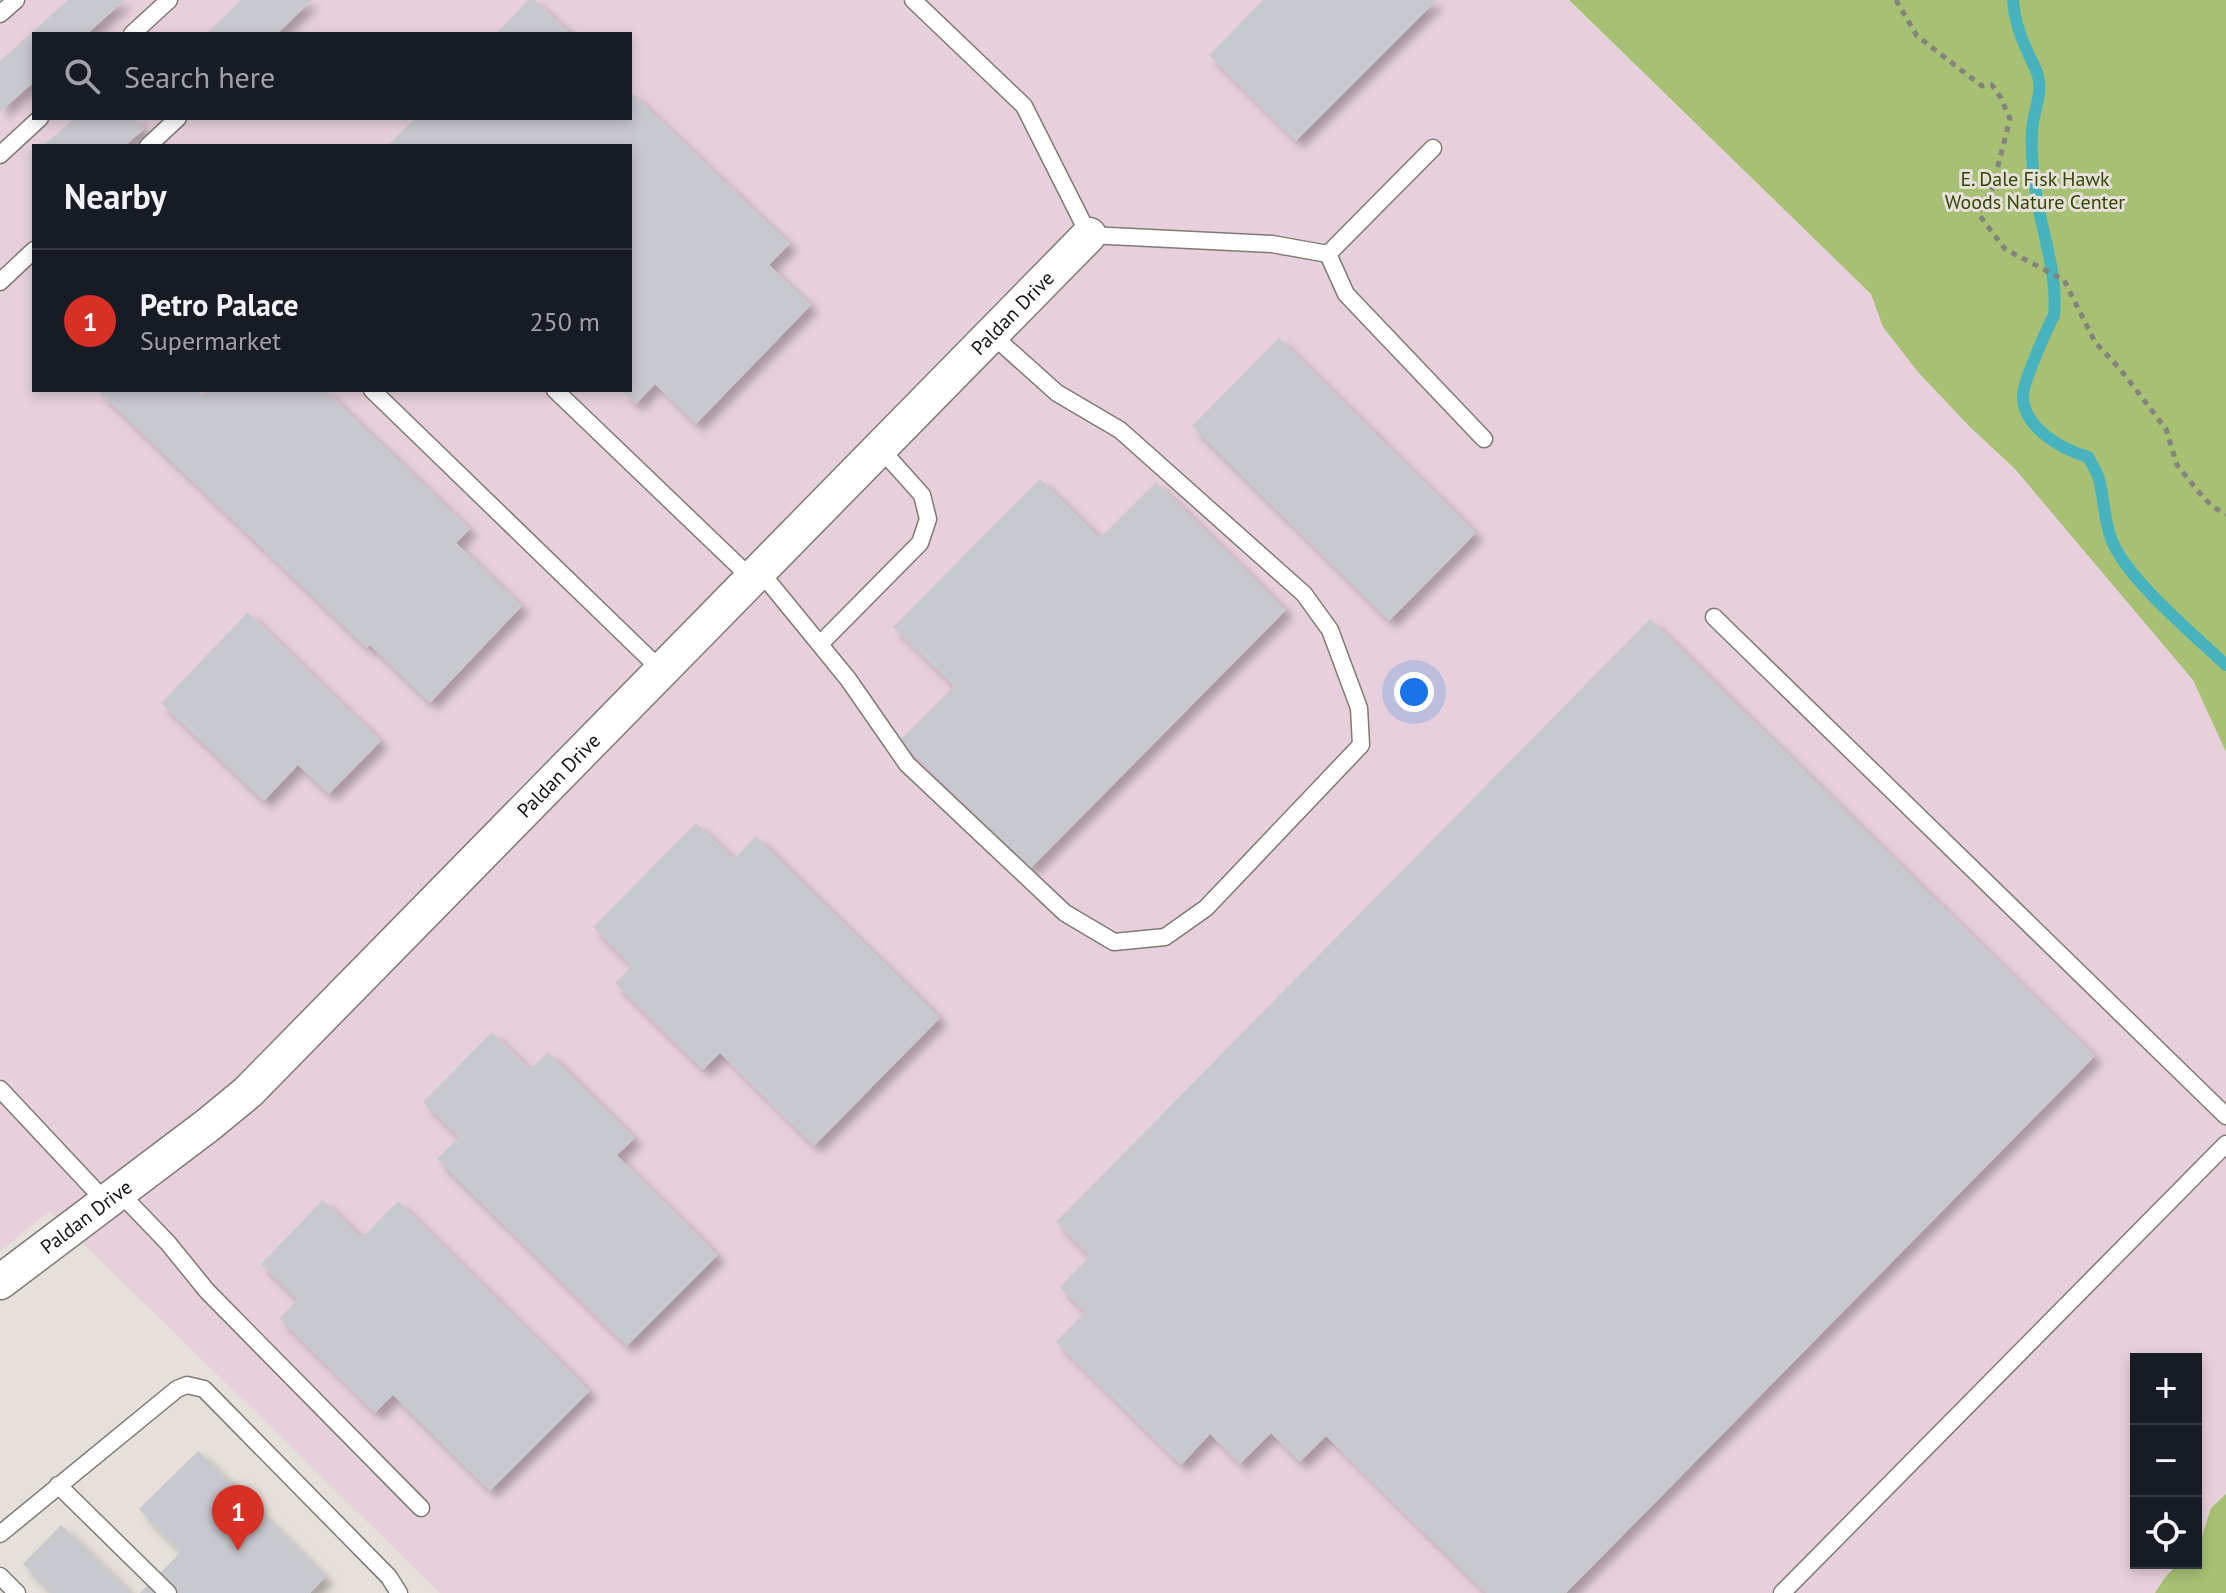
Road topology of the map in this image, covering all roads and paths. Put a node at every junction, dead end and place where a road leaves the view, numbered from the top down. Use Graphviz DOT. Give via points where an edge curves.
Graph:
graph roads {
  1 [pos="16,0"];
  2 [pos="169,0"];
  3 [pos="913,0"];
  4 [pos="1896,0"];
  5 [pos="0,14"];
  6 [pos="134,32"];
  7 [pos="38,120"];
  8 [pos="176,120"];
  9 [pos="150,144"];
  10 [pos="1433,148"];
  11 [pos="0,155"];
  12 [pos="1089,235"];
  13 [pos="32,252"];
  14 [pos="1328,254"];
  15 [pos="0,282"];
  16 [pos="991,334"];
  17 [pos="374,392"];
  18 [pos="557,392"];
  19 [pos="1484,439"];
  20 [pos="879,447"];
  21 [pos="2226,514"];
  22 [pos="755,574"];
  23 [pos="1714,617"];
  24 [pos="820,644"];
  25 [pos="661,670"];
  26 [pos="0,1089"];
  27 [pos="6,1107"];
  28 [pos="2226,1116"];
  29 [pos="2226,1144"];
  30 [pos="113,1197"];
  31 [pos="0,1282"];
  32 [pos="58,1485"];
  33 [pos="421,1508"];
  34 [pos="0,1534"];
  35 [pos="0,1576"];
  36 [pos="17,1593"];
  37 [pos="168,1593"];
  38 [pos="399,1593"];
  39 [pos="1782,1593"];
  1 -- 5 [label="lane"];
  2 -- 6 [label="lane"];
  3 -- 12 [label="lane" via="1024,106"];
  4 -- 21 [label="path" via="1917,36 1982,86 1992,85 2010,119 1980,216 2005,249 2064,280 2095,342 2166,429 2177,465 2203,497"];
  7 -- 11 [label="lane"];
  8 -- 9 [label="lane"];
  10 -- 14 [label="lane"];
  12 -- 14 [label="lane" via="1272,244"];
  12 -- 16 [label="street, Paldan Drive"];
  13 -- 15 [label="lane"];
  14 -- 19 [label="lane" via="1346,294"];
  16 -- 20 [label="street, Paldan Drive"];
  16 -- 24 [label="lane" via="1057,393 1120,430 1304,594 1330,630 1359,708 1361,745 1206,908 1165,937 1114,942 1065,913 907,764"];
  17 -- 25 [label="lane"];
  18 -- 22 [label="lane"];
  20 -- 22 [label="street, Paldan Drive"];
  20 -- 24 [label="lane" via="922,495 928,519 920,543"];
  22 -- 24 [label="lane"];
  22 -- 25 [label="street, Paldan Drive"];
  23 -- 28 [label="lane"];
  25 -- 30 [label="street, Paldan Drive" via="257,1083"];
  26 -- 27 [label="lane"];
  27 -- 30 [label="lane"];
  29 -- 39 [label="lane"];
  30 -- 31 [label="street, Paldan Drive"];
  30 -- 33 [label="lane" via="168,1243 207,1291"];
  32 -- 34 [label="lane"];
  32 -- 37 [label="lane"];
  32 -- 38 [label="lane" via="177,1389 204,1389"];
  35 -- 36 [label="lane"];
}
